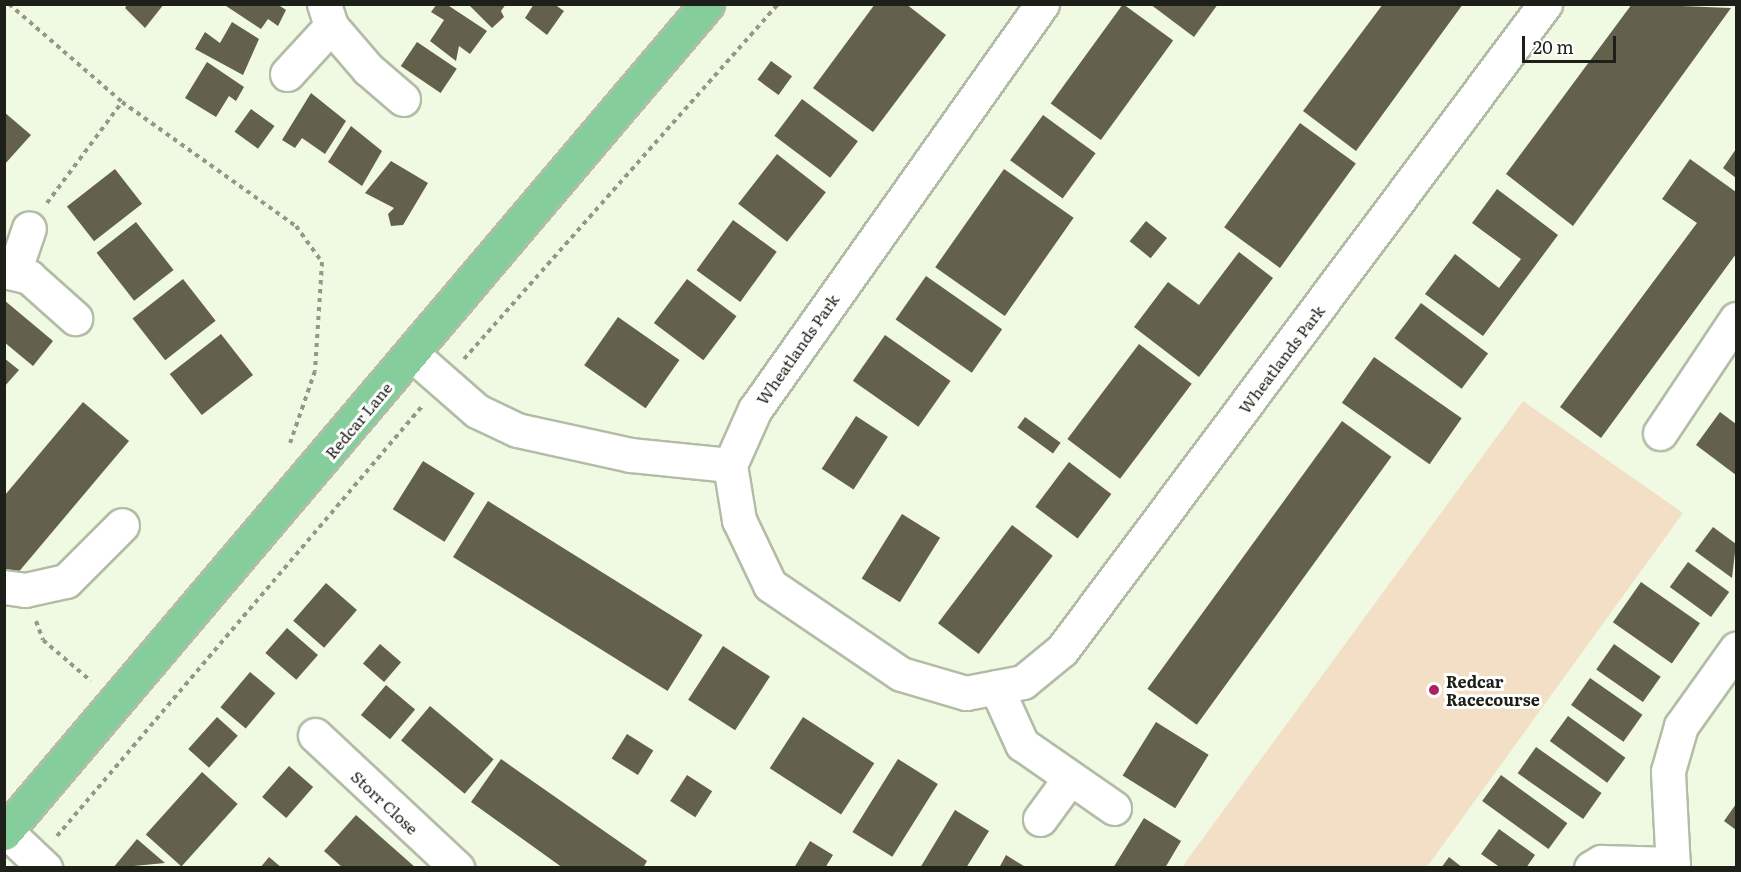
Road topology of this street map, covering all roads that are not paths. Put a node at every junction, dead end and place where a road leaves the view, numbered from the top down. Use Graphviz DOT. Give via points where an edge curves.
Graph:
graph roads {
  1 [pos="707,4"];
  2 [pos="1042,4"];
  3 [pos="1545,4"];
  4 [pos="327,15"];
  5 [pos="287,74"];
  6 [pos="403,99"];
  7 [pos="29,228"];
  8 [pos="9,272"];
  9 [pos="75,318"];
  10 [pos="1733,332"];
  11 [pos="413,355"];
  12 [pos="1660,433"];
  13 [pos="730,465"];
  14 [pos="122,525"];
  15 [pos="15,588"];
  16 [pos="1737,649"];
  17 [pos="996,687"];
  18 [pos="315,735"];
  19 [pos="1070,778"];
  20 [pos="1114,808"];
  21 [pos="1040,819"];
  22 [pos="5,832"];
  23 [pos="40,863"];
  24 [pos="1673,866"];
  25 [pos="457,867"];
  26 [pos="1591,867"];
  1 -- 11 [label="main road, Redcar Lane"];
  2 -- 13 [label="street, Wheatlands Park" via="755,409"];
  3 -- 17 [label="street, Wheatlands Park" via="1062,650 1023,682"];
  4 -- 5 [label="street"];
  4 -- 6 [label="street" via="368,69"];
  7 -- 8 [label="street"];
  8 -- 9 [label="street"];
  10 -- 12 [label="street"];
  11 -- 13 [label="street" via="477,411 517,430 631,455"];
  11 -- 22 [label="main road, Redcar Lane"];
  13 -- 17 [label="street, Wheatlands Park" via="739,520 770,585 901,674 966,693"];
  14 -- 15 [label="street" via="66,581"];
  16 -- 24 [label="street" via="1681,726 1668,771"];
  17 -- 19 [label="street" via="1022,744"];
  18 -- 25 [label="street, Storr Close"];
  19 -- 20 [label="street"];
  19 -- 21 [label="street"];
  22 -- 23 [label="street"];
  24 -- 26 [label="street" via="1601,862"];
}
